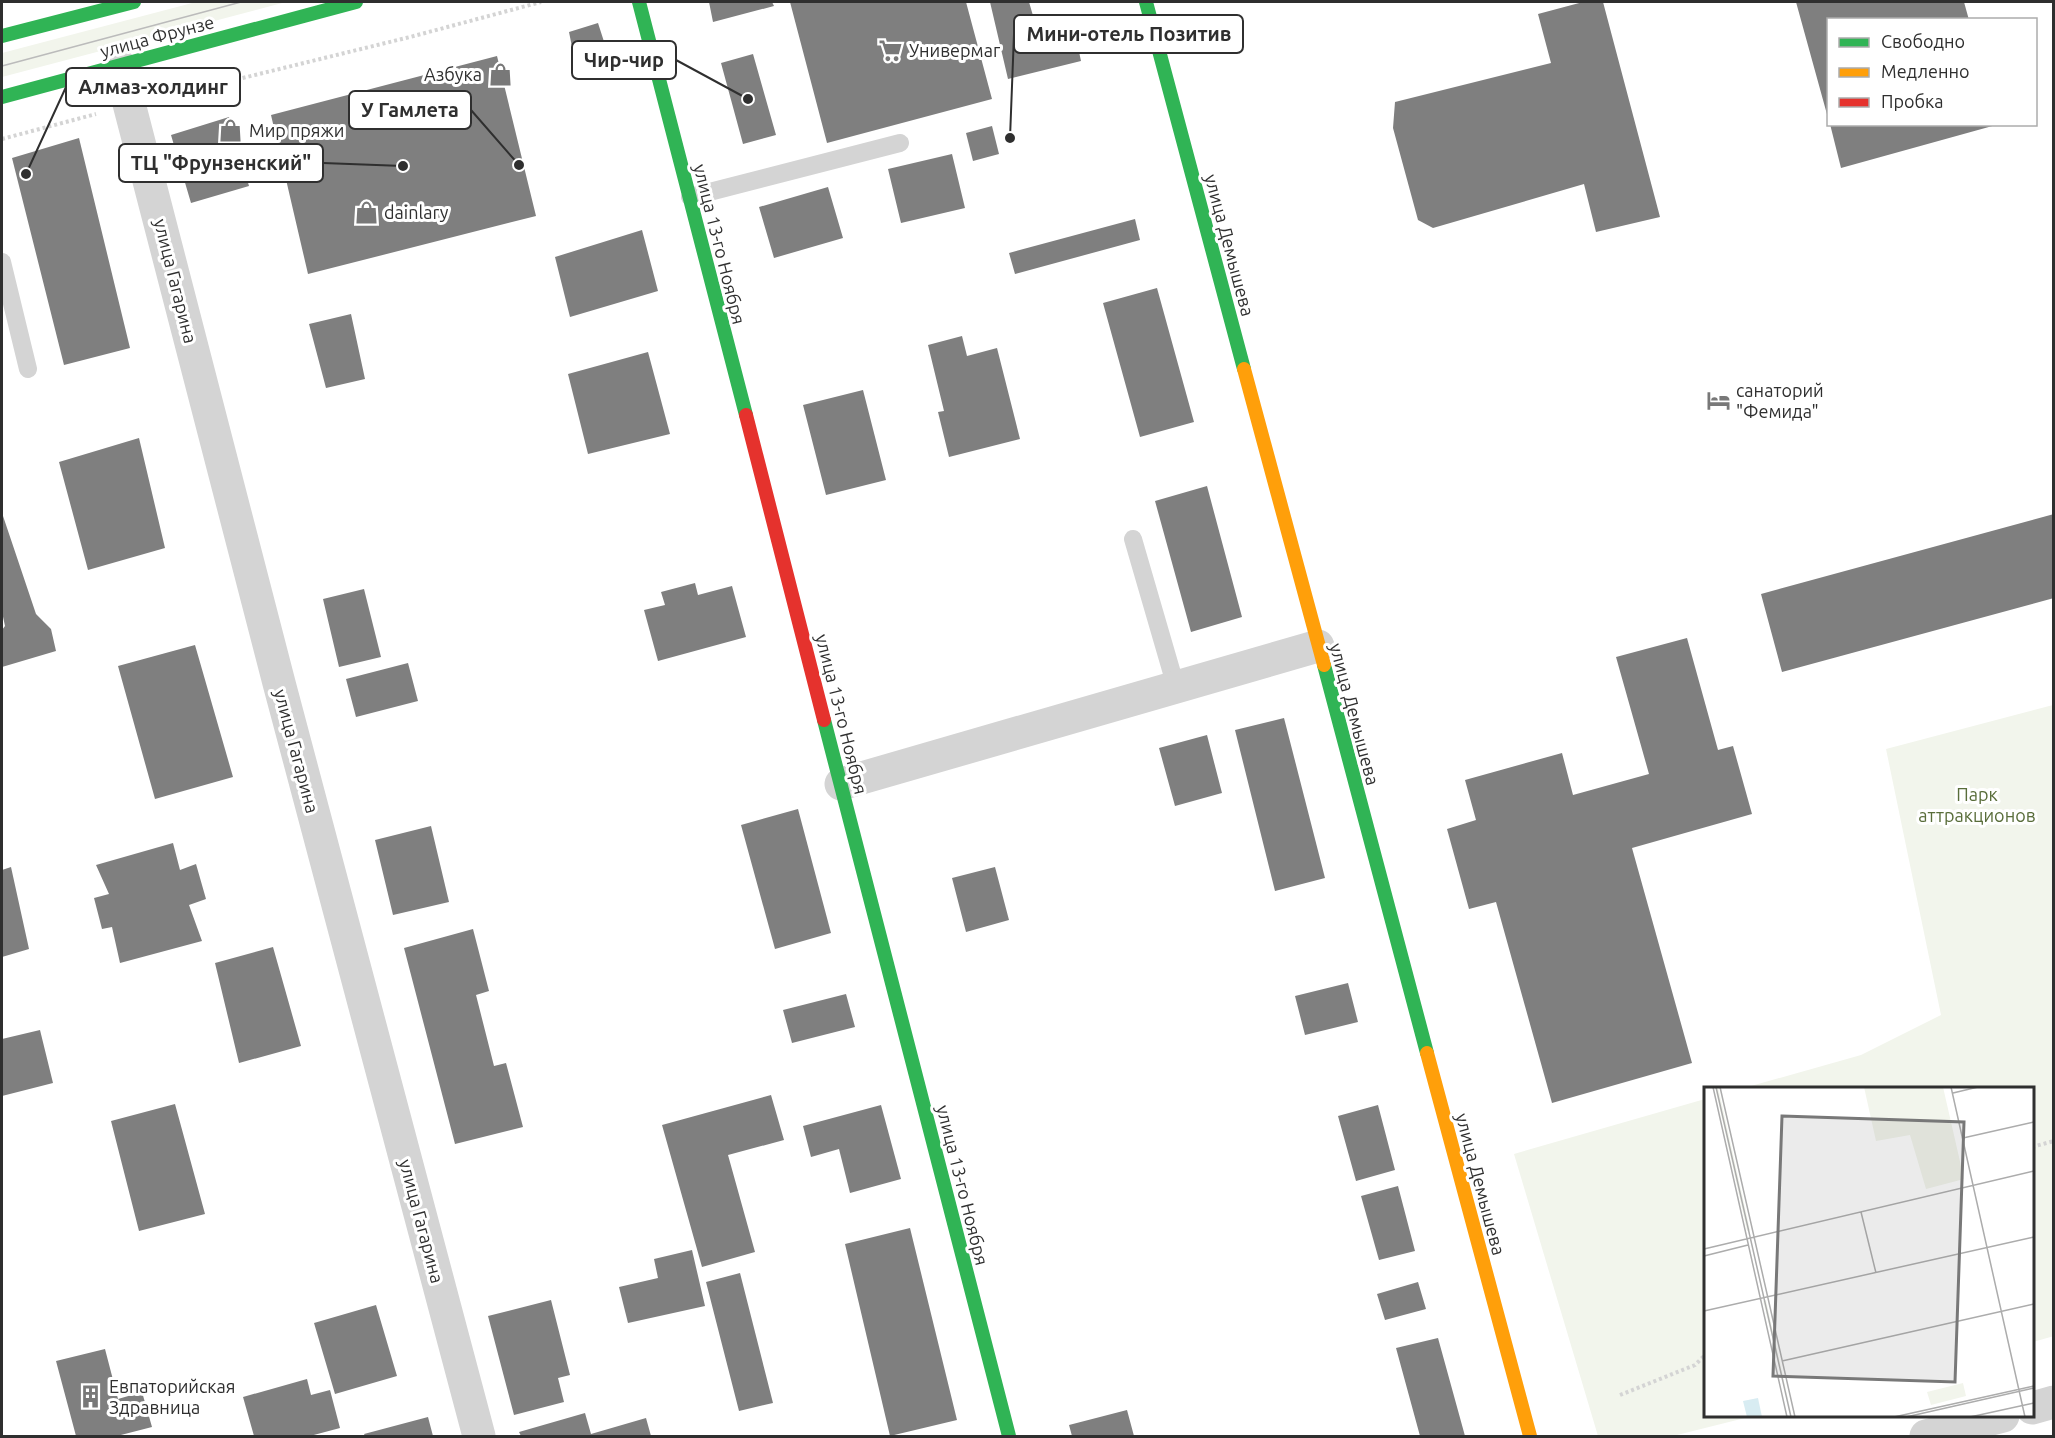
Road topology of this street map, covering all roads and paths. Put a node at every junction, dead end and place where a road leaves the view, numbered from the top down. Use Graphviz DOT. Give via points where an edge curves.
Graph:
graph roads {
  1 [pos="134,2"];
  2 [pos="356,2"];
  3 [pos="541,2"];
  4 [pos="639,2"];
  5 [pos="1146,2"];
  6 [pos="2,36"];
  7 [pos="119,65"];
  8 [pos="2,97"];
  9 [pos="131,105"];
  10 [pos="2,139"];
  11 [pos="900,143"];
  12 [pos="690,197"];
  13 [pos="2,264"];
  14 [pos="28,369"];
  15 [pos="1133,539"];
  16 [pos="1318,646"];
  17 [pos="1176,687"];
  18 [pos="841,784"];
  19 [pos="2054,1141"];
  20 [pos="2034,1146"];
  21 [pos="1704,1356"];
  22 [pos="1620,1395"];
  23 [pos="2054,1402"];
  24 [pos="2034,1407"];
  25 [pos="1999,1417"];
  26 [pos="1927,1436"];
  27 [pos="479,1437"];
  28 [pos="1009,1437"];
  29 [pos="1530,1437"];
  1 -- 6 [label="street"];
  2 -- 7 [label="street, улица Фрунзе"];
  3 -- 9 [label="path"];
  4 -- 12 [label="street, улица 13-го Ноября"];
  5 -- 16 [label="street, улица Демышева"];
  7 -- 8 [label="street, улица Фрунзе"];
  7 -- 9 [label="street, улица Гагарина"];
  9 -- 10 [label="path"];
  9 -- 27 [label="street, улица Гагарина"];
  11 -- 12 [label="lane"];
  12 -- 18 [label="street, улица 13-го Ноября"];
  13 -- 14 [label="lane"];
  15 -- 17 [label="lane"];
  16 -- 17 [label="street"];
  16 -- 29 [label="street, улица Демышева"];
  17 -- 18 [label="street"];
  18 -- 28 [label="street, улица 13-го Ноября"];
  19 -- 20 [label="path"];
  21 -- 22 [label="path" via="1695,1365"];
  23 -- 24 [label="street"];
  25 -- 26 [label="street"];
}
